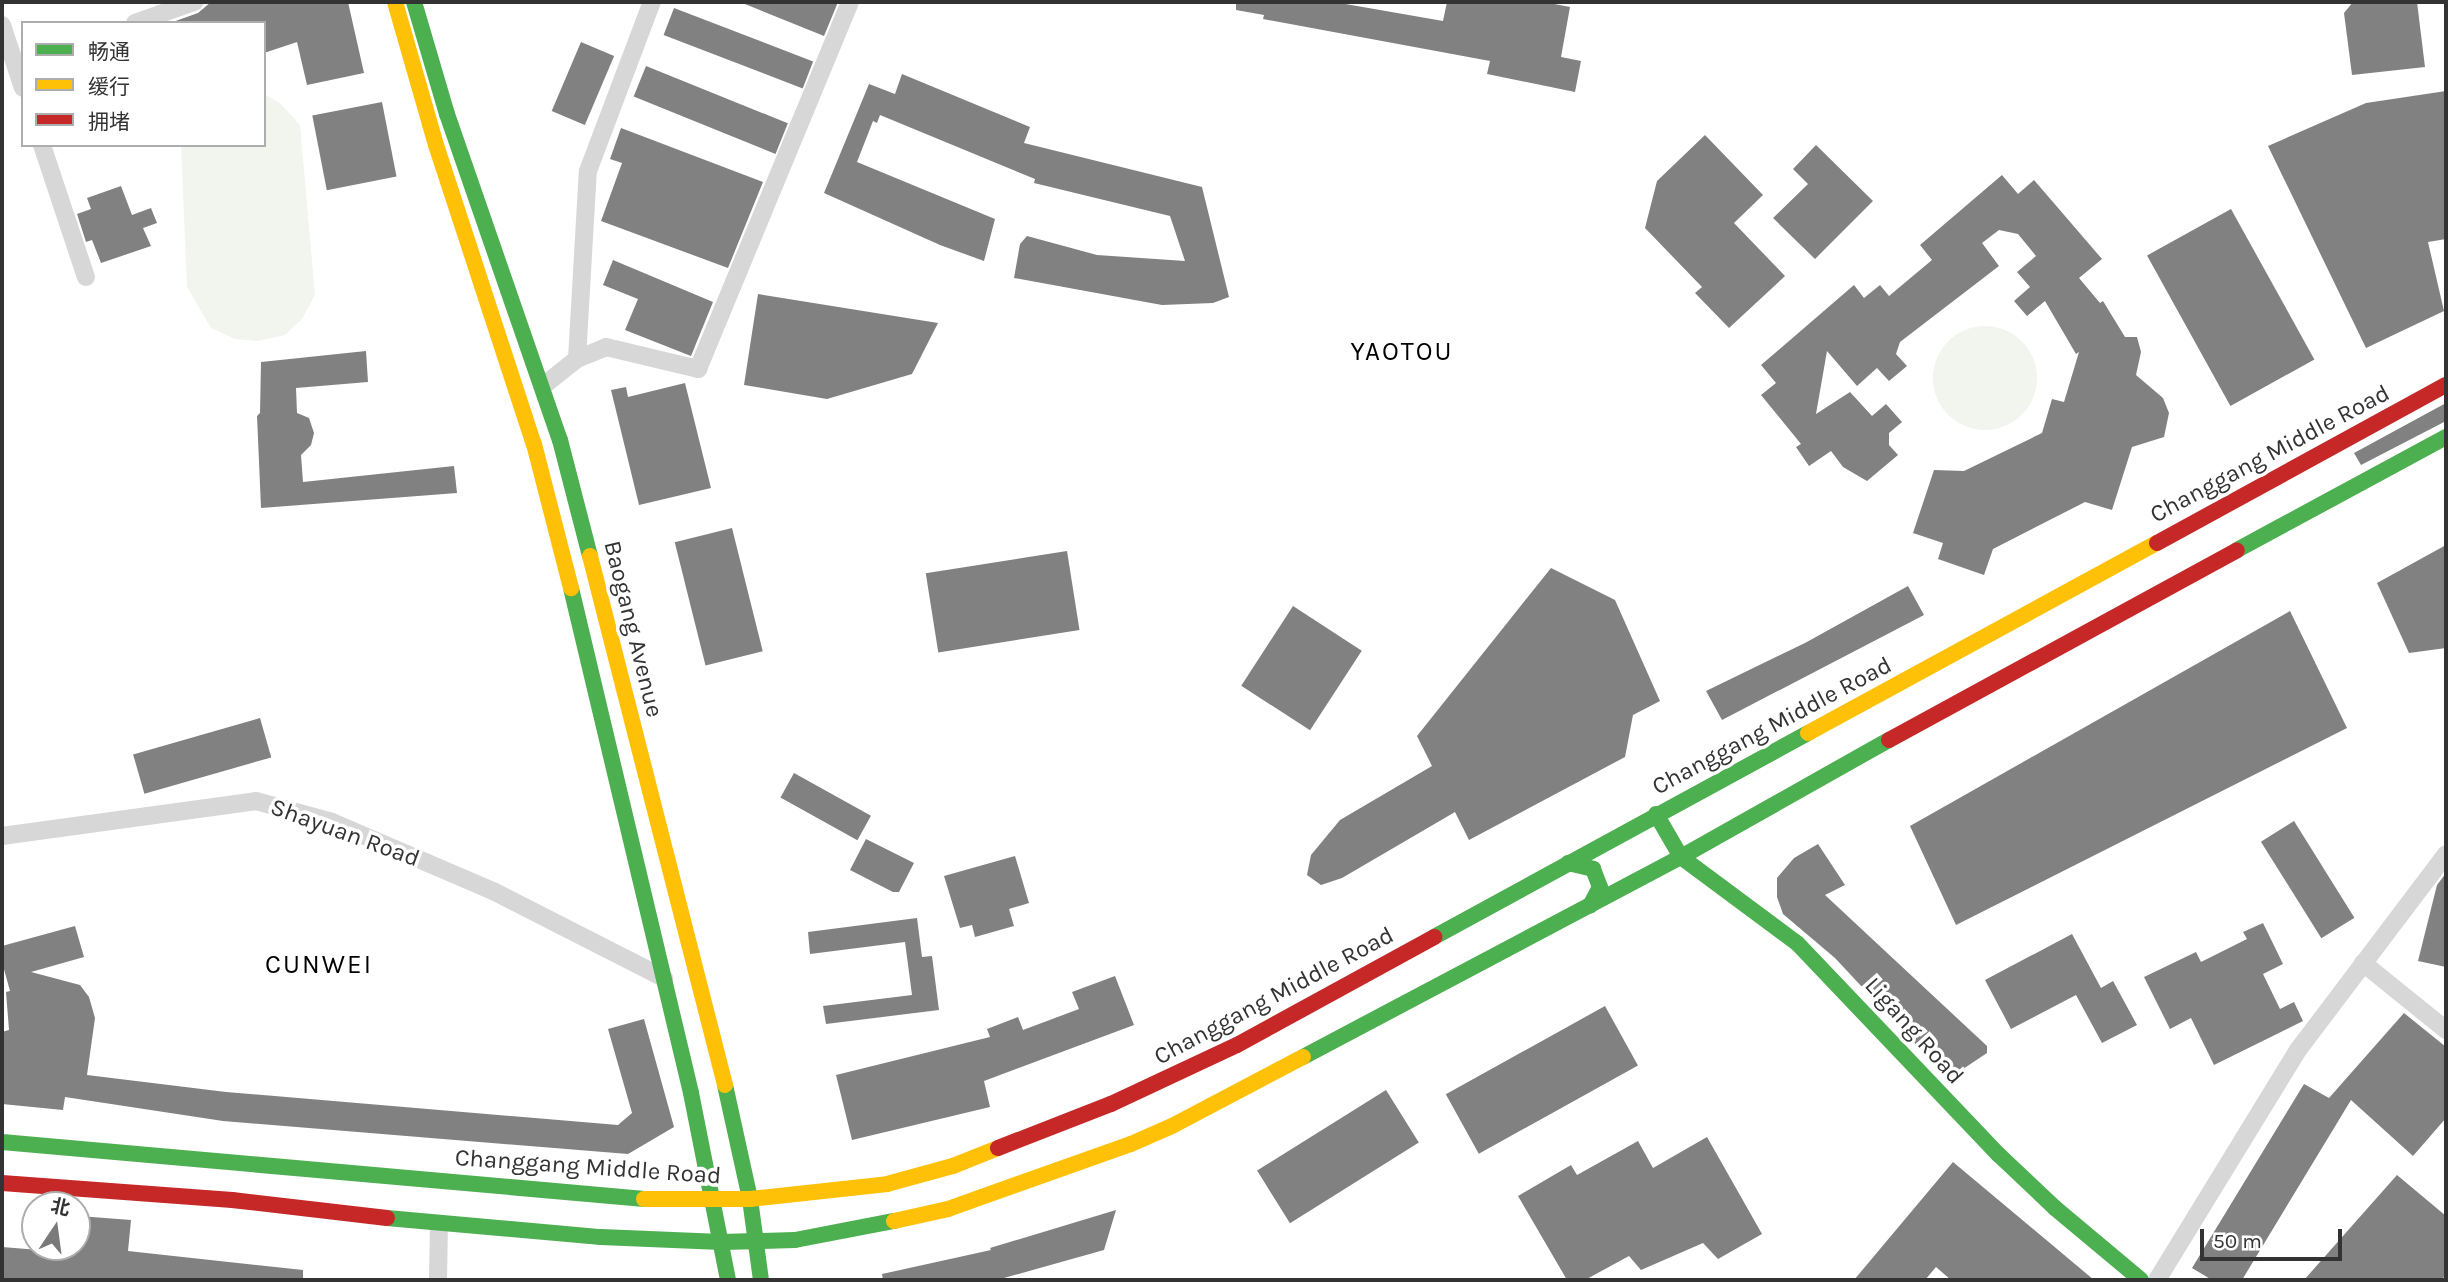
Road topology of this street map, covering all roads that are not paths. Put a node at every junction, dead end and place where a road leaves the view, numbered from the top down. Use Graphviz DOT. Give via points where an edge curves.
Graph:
graph roads {
  1 [pos="194,2"];
  2 [pos="395,2"];
  3 [pos="414,2"];
  4 [pos="652,2"];
  5 [pos="850,2"];
  6 [pos="141,21"];
  7 [pos="2,26"];
  8 [pos="13,66"];
  9 [pos="21,84"];
  10 [pos="43,147"];
  11 [pos="86,277"];
  12 [pos="577,359"];
  13 [pos="543,386"];
  14 [pos="2446,386"];
  15 [pos="2446,437"];
  16 [pos="1656,814"];
  17 [pos="2,836"];
  18 [pos="2446,854"];
  19 [pos="1681,857"];
  20 [pos="1568,863"];
  21 [pos="1590,906"];
  22 [pos="2363,962"];
  23 [pos="664,978"];
  24 [pos="2446,1030"];
  25 [pos="2,1142"];
  26 [pos="2,1183"];
  27 [pos="750,1199"];
  28 [pos="714,1200"];
  29 [pos="439,1224"];
  30 [pos="722,1242"];
  31 [pos="757,1242"];
  32 [pos="438,1280"];
  33 [pos="728,1280"];
  34 [pos="761,1280"];
  35 [pos="2141,1280"];
  36 [pos="2157,1280"];
  1 -- 6 [label="street"];
  2 -- 23 [label="main road, Baogang Avenue" via="436,145 534,444"];
  3 -- 13 [label="main road, Baogang Avenue" via="447,114"];
  4 -- 12 [label="street" via="588,171"];
  5 -- 12 [label="street" via="698,369 606,347"];
  7 -- 8 [label="street"];
  8 -- 9 [label="street"];
  10 -- 11 [label="street"];
  12 -- 13 [label="street"];
  13 -- 27 [label="main road, Baogang Avenue" via="626,695"];
  14 -- 16 [label="main road, Changgang Middle Road"];
  15 -- 19 [label="main road"];
  16 -- 19 [label="main road, Ligang Road"];
  16 -- 20 [label="main road, Changgang Middle Road"];
  17 -- 23 [label="street, Shayuan Road" via="256,801 332,822 495,892"];
  18 -- 22 [label="street"];
  19 -- 21 [label="main road"];
  19 -- 35 [label="main road, Ligang Road" via="1797,943 1991,1147"];
  20 -- 21 [label="main road" via="1593,869 1600,887"];
  20 -- 27 [label="main road, Changgang Middle Road" via="1237,1045 1111,1104 953,1166 900,1180"];
  21 -- 31 [label="main road" via="1131,1143 948,1209 838,1234"];
  22 -- 24 [label="street"];
  22 -- 36 [label="street" via="2298,1050"];
  23 -- 28 [label="main road, Baogang Avenue"];
  25 -- 28 [label="main road, Changgang Middle Road" via="640,1199"];
  26 -- 29 [label="main road" via="232,1200"];
  27 -- 28 [label="main road, Changgang Middle Road"];
  27 -- 31 [label="main road, Baogang Avenue"];
  28 -- 30 [label="main road, Baogang Avenue"];
  29 -- 30 [label="main road"];
  29 -- 32 [label="street"];
  30 -- 31 [label="main road"];
  30 -- 33 [label="main road, Baogang Avenue"];
  31 -- 34 [label="main road, Baogang Avenue"];
}
